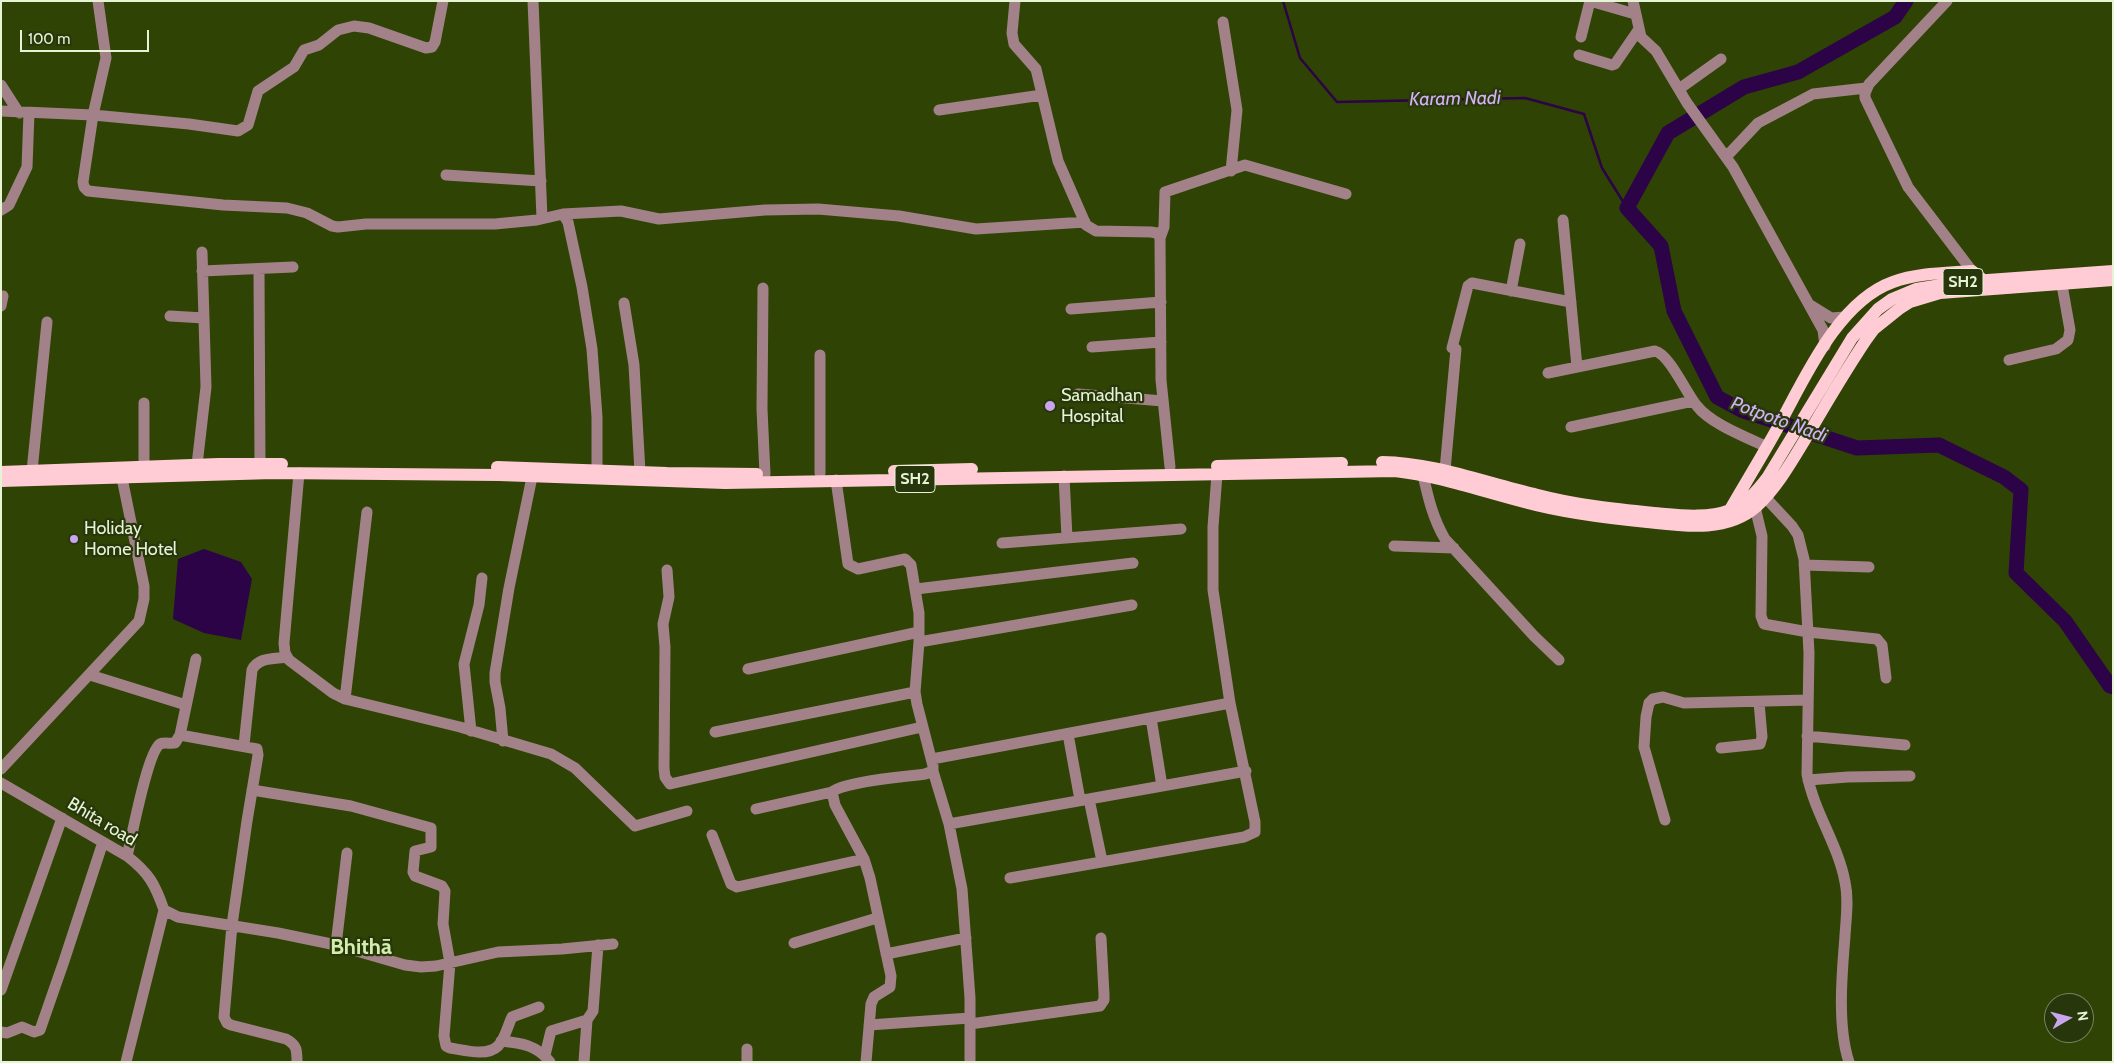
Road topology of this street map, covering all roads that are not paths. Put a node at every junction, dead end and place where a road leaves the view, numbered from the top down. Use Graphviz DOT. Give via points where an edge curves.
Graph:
graph roads {
  1 [pos="98,1"];
  2 [pos="443,1"];
  3 [pos="533,1"];
  4 [pos="1015,1"];
  5 [pos="1590,1"];
  6 [pos="1633,1"];
  7 [pos="1947,1"];
  8 [pos="1635,14"];
  9 [pos="1223,22"];
  10 [pos="1639,28"];
  11 [pos="1582,37"];
  12 [pos="1579,55"];
  13 [pos="1721,60"];
  14 [pos="1,85"];
  15 [pos="1866,88"];
  16 [pos="1679,89"];
  17 [pos="1042,95"];
  18 [pos="939,110"];
  19 [pos="1,111"];
  20 [pos="24,113"];
  21 [pos="93,115"];
  22 [pos="1726,157"];
  23 [pos="1231,170"];
  24 [pos="446,175"];
  25 [pos="541,180"];
  26 [pos="1346,194"];
  27 [pos="1,210"];
  28 [pos="563,214"];
  29 [pos="542,218"];
  30 [pos="1563,220"];
  31 [pos="1085,222"];
  32 [pos="1160,238"];
  33 [pos="1520,244"];
  34 [pos="202,252"];
  35 [pos="293,267"];
  36 [pos="259,270"];
  37 [pos="1972,271"];
  38 [pos="2113,271"];
  39 [pos="202,272"];
  40 [pos="2113,280"];
  41 [pos="1985,284"];
  42 [pos="2062,285"];
  43 [pos="763,288"];
  44 [pos="1512,291"];
  45 [pos="1161,302"];
  46 [pos="1571,302"];
  47 [pos="624,304"];
  48 [pos="1809,304"];
  49 [pos="1071,309"];
  50 [pos="170,316"];
  51 [pos="1845,317"];
  52 [pos="204,318"];
  53 [pos="47,322"];
  54 [pos="1161,342"];
  55 [pos="1092,347"];
  56 [pos="1821,351"];
  57 [pos="820,356"];
  58 [pos="1846,358"];
  59 [pos="2009,360"];
  60 [pos="1577,367"];
  61 [pos="1548,373"];
  62 [pos="1078,394"];
  63 [pos="1693,400"];
  64 [pos="1163,401"];
  65 [pos="144,403"];
  66 [pos="1572,428"];
  67 [pos="1768,445"];
  68 [pos="260,464"];
  69 [pos="197,465"];
  70 [pos="144,467"];
  71 [pos="1170,467"];
  72 [pos="597,470"];
  73 [pos="1445,470"];
  74 [pos="32,471"];
  75 [pos="1,472"];
  76 [pos="640,472"];
  77 [pos="299,473"];
  78 [pos="820,473"];
  79 [pos="765,474"];
  80 [pos="1217,474"];
  81 [pos="59,475"];
  82 [pos="1423,475"];
  83 [pos="1064,476"];
  84 [pos="532,477"];
  85 [pos="668,477"];
  86 [pos="122,478"];
  87 [pos="836,480"];
  88 [pos="1,481"];
  89 [pos="1765,497"];
  90 [pos="1755,507"];
  91 [pos="1729,510"];
  92 [pos="367,512"];
  93 [pos="1713,520"];
  94 [pos="1182,529"];
  95 [pos="1067,538"];
  96 [pos="1002,543"];
  97 [pos="1394,546"];
  98 [pos="1454,548"];
  99 [pos="1133,563"];
  100 [pos="1804,565"];
  101 [pos="1869,567"];
  102 [pos="667,570"];
  103 [pos="482,578"];
  104 [pos="916,589"];
  105 [pos="1132,605"];
  106 [pos="1808,632"];
  107 [pos="919,637"];
  108 [pos="287,657"];
  109 [pos="196,659"];
  110 [pos="1559,660"];
  111 [pos="748,668"];
  112 [pos="90,675"];
  113 [pos="1886,678"];
  114 [pos="915,692"];
  115 [pos="345,699"];
  116 [pos="1808,700"];
  117 [pos="1760,702"];
  118 [pos="1230,703"];
  119 [pos="186,706"];
  120 [pos="1151,718"];
  121 [pos="922,726"];
  122 [pos="471,731"];
  123 [pos="715,732"];
  124 [pos="1068,734"];
  125 [pos="180,736"];
  126 [pos="1807,736"];
  127 [pos="503,741"];
  128 [pos="244,745"];
  129 [pos="1905,745"];
  130 [pos="1721,748"];
  131 [pos="932,765"];
  132 [pos="1,769"];
  133 [pos="1246,771"];
  134 [pos="1910,776"];
  135 [pos="1808,780"];
  136 [pos="1,782"];
  137 [pos="1162,786"];
  138 [pos="252,790"];
  139 [pos="832,792"];
  140 [pos="1084,799"];
  141 [pos="756,809"];
  142 [pos="686,811"];
  143 [pos="62,818"];
  144 [pos="1665,820"];
  145 [pos="950,824"];
  146 [pos="712,835"];
  147 [pos="103,842"];
  148 [pos="347,853"];
  149 [pos="127,856"];
  150 [pos="864,859"];
  151 [pos="1102,861"];
  152 [pos="1010,878"];
  153 [pos="164,910"];
  154 [pos="877,918"];
  155 [pos="232,925"];
  156 [pos="966,938"];
  157 [pos="1101,938"];
  158 [pos="794,943"];
  159 [pos="613,944"];
  160 [pos="336,945"];
  161 [pos="598,945"];
  162 [pos="886,954"];
  163 [pos="450,963"];
  164 [pos="1,990"];
  165 [pos="539,1008"];
  166 [pos="587,1020"];
  167 [pos="970,1021"];
  168 [pos="870,1025"];
  169 [pos="1,1032"];
  170 [pos="501,1041"];
  171 [pos="747,1049"];
  172 [pos="471,1056"];
  173 [pos="548,1058"];
  174 [pos="126,1062"];
  175 [pos="297,1062"];
  176 [pos="584,1062"];
  177 [pos="746,1062"];
  178 [pos="866,1062"];
  179 [pos="970,1062"];
  180 [pos="1849,1062"];
  1 -- 21 [label="street" via="106,58"];
  2 -- 21 [label="street" via="431,48 354,26 338,30 319,44 305,49 294,67 258,91 250,120 243,129"];
  3 -- 25 [label="street"];
  4 -- 17 [label="street" via="1014,44 1034,66"];
  5 -- 8 [label="street"];
  5 -- 11 [label="street"];
  6 -- 8 [label="street"];
  7 -- 15 [label="street"];
  8 -- 10 [label="street"];
  9 -- 23 [label="street" via="1237,114"];
  10 -- 12 [label="street" via="1614,65"];
  10 -- 16 [label="street" via="1641,37 1656,51"];
  13 -- 16 [label="street"];
  14 -- 20 [label="street"];
  15 -- 22 [label="street" via="1813,94 1758,123"];
  15 -- 37 [label="street" via="1867,103 1908,187"];
  16 -- 22 [label="street"];
  17 -- 18 [label="street"];
  17 -- 31 [label="street" via="1058,161"];
  19 -- 20 [label="street"];
  20 -- 21 [label="street"];
  20 -- 27 [label="street" via="26,167 9,205"];
  21 -- 29 [label="street" via="83,182 89,191 222,205 287,208 308,213 338,227 496,224"];
  22 -- 48 [label="street"];
  23 -- 26 [label="street" via="1249,165"];
  23 -- 32 [label="street" via="1165,192 1164,228"];
  24 -- 25 [label="street"];
  25 -- 29 [label="street"];
  28 -- 29 [label="street"];
  28 -- 31 [label="street" via="621,211 659,219 818,209 899,216 976,229"];
  28 -- 72 [label="street" via="568,222 580,275 591,340"];
  30 -- 46 [label="street"];
  31 -- 32 [label="street" via="1096,231 1151,232"];
  32 -- 45 [label="street"];
  33 -- 44 [label="street"];
  34 -- 39 [label="street"];
  35 -- 36 [label="street"];
  36 -- 39 [label="street"];
  36 -- 68 [label="street"];
  37 -- 41 [label="main road"];
  37 -- 51 [label="main road" via="1891,282 1861,300"];
  38 -- 41 [label="main road, SH2"];
  39 -- 52 [label="street"];
  40 -- 42 [label="main road, SH2"];
  41 -- 42 [label="main road, SH2"];
  41 -- 58 [label="main road, SH2" via="1910,302 1887,317"];
  42 -- 59 [label="street" via="2070,330 2068,340 2056,349"];
  43 -- 79 [label="street"];
  44 -- 46 [label="street"];
  44 -- 73 [label="street" via="1470,284 1454,348"];
  45 -- 49 [label="street"];
  45 -- 54 [label="street"];
  46 -- 60 [label="street"];
  47 -- 76 [label="street" via="634,365"];
  48 -- 51 [label="street" via="1831,318"];
  48 -- 56 [label="street" via="1823,330"];
  50 -- 52 [label="street"];
  51 -- 56 [label="main road"];
  52 -- 69 [label="street" via="206,386"];
  53 -- 74 [label="street"];
  54 -- 55 [label="street"];
  54 -- 64 [label="street"];
  56 -- 67 [label="main road"];
  57 -- 78 [label="street"];
  58 -- 89 [label="main road, SH2" via="1794,457"];
  58 -- 91 [label="main road, SH2" via="1756,491"];
  60 -- 61 [label="street"];
  60 -- 63 [label="street" via="1659,352"];
  62 -- 64 [label="street"];
  63 -- 66 [label="street"];
  63 -- 67 [label="street" via="1704,413 1727,428"];
  64 -- 71 [label="street"];
  65 -- 70 [label="street"];
  67 -- 91 [label="main road"];
  68 -- 69 [label="main road, SH2"];
  68 -- 72 [label="main road, SH2"];
  69 -- 70 [label="main road, SH2"];
  70 -- 81 [label="main road, SH2"];
  71 -- 73 [label="main road, SH2" via="1389,462"];
  71 -- 78 [label="main road, SH2"];
  72 -- 76 [label="main road, SH2"];
  73 -- 93 [label="main road, SH2" via="1586,505"];
  74 -- 75 [label="main road, SH2"];
  74 -- 81 [label="main road, SH2"];
  76 -- 85 [label="main road, SH2"];
  77 -- 84 [label="main road, SH2"];
  77 -- 86 [label="main road, SH2"];
  77 -- 108 [label="street" via="284,643"];
  78 -- 79 [label="main road, SH2"];
  79 -- 85 [label="main road, SH2"];
  80 -- 82 [label="main road, SH2" via="1379,471"];
  80 -- 83 [label="main road, SH2"];
  80 -- 118 [label="street" via="1211,576"];
  81 -- 86 [label="main road, SH2"];
  81 -- 88 [label="main road, SH2"];
  82 -- 93 [label="main road, SH2" via="1583,515 1668,525"];
  82 -- 98 [label="street" via="1439,528"];
  83 -- 87 [label="main road, SH2"];
  83 -- 95 [label="street"];
  84 -- 85 [label="main road, SH2"];
  84 -- 127 [label="street" via="509,588 495,682"];
  85 -- 87 [label="main road, SH2"];
  86 -- 112 [label="street" via="144,586 142,611 139,621"];
  87 -- 104 [label="street" via="848,564 858,569 905,559 912,565"];
  89 -- 90 [label="main road, SH2"];
  89 -- 100 [label="street" via="1798,535"];
  90 -- 93 [label="main road, SH2" via="1731,521"];
  90 -- 106 [label="street" via="1762,536 1762,621 1769,626"];
  91 -- 93 [label="main road, SH2"];
  92 -- 115 [label="street"];
  94 -- 95 [label="street"];
  95 -- 96 [label="street"];
  97 -- 98 [label="street"];
  98 -- 110 [label="street"];
  99 -- 104 [label="street"];
  100 -- 101 [label="street"];
  100 -- 106 [label="street"];
  102 -- 121 [label="street" via="669,597 663,624 664,768 670,784"];
  103 -- 122 [label="street" via="479,605 464,664"];
  104 -- 107 [label="street"];
  105 -- 107 [label="street"];
  106 -- 113 [label="street" via="1877,639 1882,645"];
  106 -- 116 [label="street"];
  107 -- 111 [label="street"];
  107 -- 114 [label="street"];
  108 -- 115 [label="street" via="311,678"];
  108 -- 128 [label="street" via="261,660 252,670"];
  109 -- 119 [label="street"];
  112 -- 119 [label="street"];
  112 -- 132 [label="street"];
  114 -- 121 [label="street"];
  114 -- 123 [label="street"];
  115 -- 122 [label="street"];
  116 -- 117 [label="street"];
  116 -- 126 [label="street"];
  117 -- 130 [label="street" via="1760,744"];
  117 -- 144 [label="street" via="1684,703 1658,697 1649,703 1644,747"];
  118 -- 120 [label="street"];
  118 -- 133 [label="street"];
  119 -- 125 [label="street"];
  120 -- 124 [label="street"];
  120 -- 137 [label="street"];
  121 -- 131 [label="street"];
  122 -- 127 [label="street"];
  124 -- 131 [label="street"];
  124 -- 140 [label="street"];
  125 -- 128 [label="street"];
  125 -- 149 [label="street" via="175,743 158,745 151,758"];
  126 -- 129 [label="street"];
  126 -- 135 [label="street"];
  127 -- 142 [label="street" via="551,754 575,768 635,826"];
  128 -- 138 [label="street" via="258,751"];
  131 -- 139 [label="street" via="925,774 851,785"];
  131 -- 145 [label="street"];
  133 -- 137 [label="street"];
  133 -- 151 [label="street" via="1255,822 1255,832 1251,835"];
  134 -- 135 [label="street"];
  135 -- 180 [label="street" via="1845,882 1842,1004"];
  136 -- 143 [label="street, Bhita road"];
  137 -- 140 [label="street"];
  138 -- 155 [label="street"];
  138 -- 163 [label="street" via="351,806 431,828 431,847 415,851 412,872 444,888 443,924"];
  139 -- 141 [label="street"];
  139 -- 150 [label="street" via="835,805"];
  140 -- 145 [label="street"];
  140 -- 151 [label="street"];
  143 -- 147 [label="street, Bhita road"];
  143 -- 164 [label="street"];
  145 -- 156 [label="street" via="962,889"];
  146 -- 150 [label="street" via="732,884 737,887"];
  147 -- 149 [label="street, Bhita road"];
  147 -- 169 [label="street" via="40,1030 34,1032 22,1027"];
  148 -- 160 [label="street"];
  149 -- 153 [label="street, Bhita road" via="155,885"];
  150 -- 154 [label="street"];
  151 -- 152 [label="street"];
  153 -- 155 [label="street" via="178,917"];
  153 -- 174 [label="street"];
  154 -- 158 [label="street"];
  154 -- 162 [label="street"];
  155 -- 160 [label="street"];
  155 -- 175 [label="street" via="224,1018 231,1025 286,1038 297,1050"];
  156 -- 162 [label="street"];
  156 -- 167 [label="street"];
  157 -- 167 [label="street" via="1104,1000 1100,1006"];
  159 -- 161 [label="street"];
  160 -- 163 [label="street" via="405,966"];
  161 -- 163 [label="street" via="498,952"];
  161 -- 166 [label="street" via="593,1011"];
  162 -- 168 [label="street" via="890,988 874,997"];
  163 -- 172 [label="street" via="444,1042 450,1048"];
  165 -- 170 [label="street" via="512,1016"];
  166 -- 173 [label="street" via="551,1031"];
  166 -- 176 [label="street"];
  167 -- 168 [label="street"];
  167 -- 179 [label="street"];
  168 -- 178 [label="street"];
  170 -- 172 [label="street" via="498,1046"];
  170 -- 173 [label="street" via="529,1045"];
  171 -- 177 [label="street"];
}
